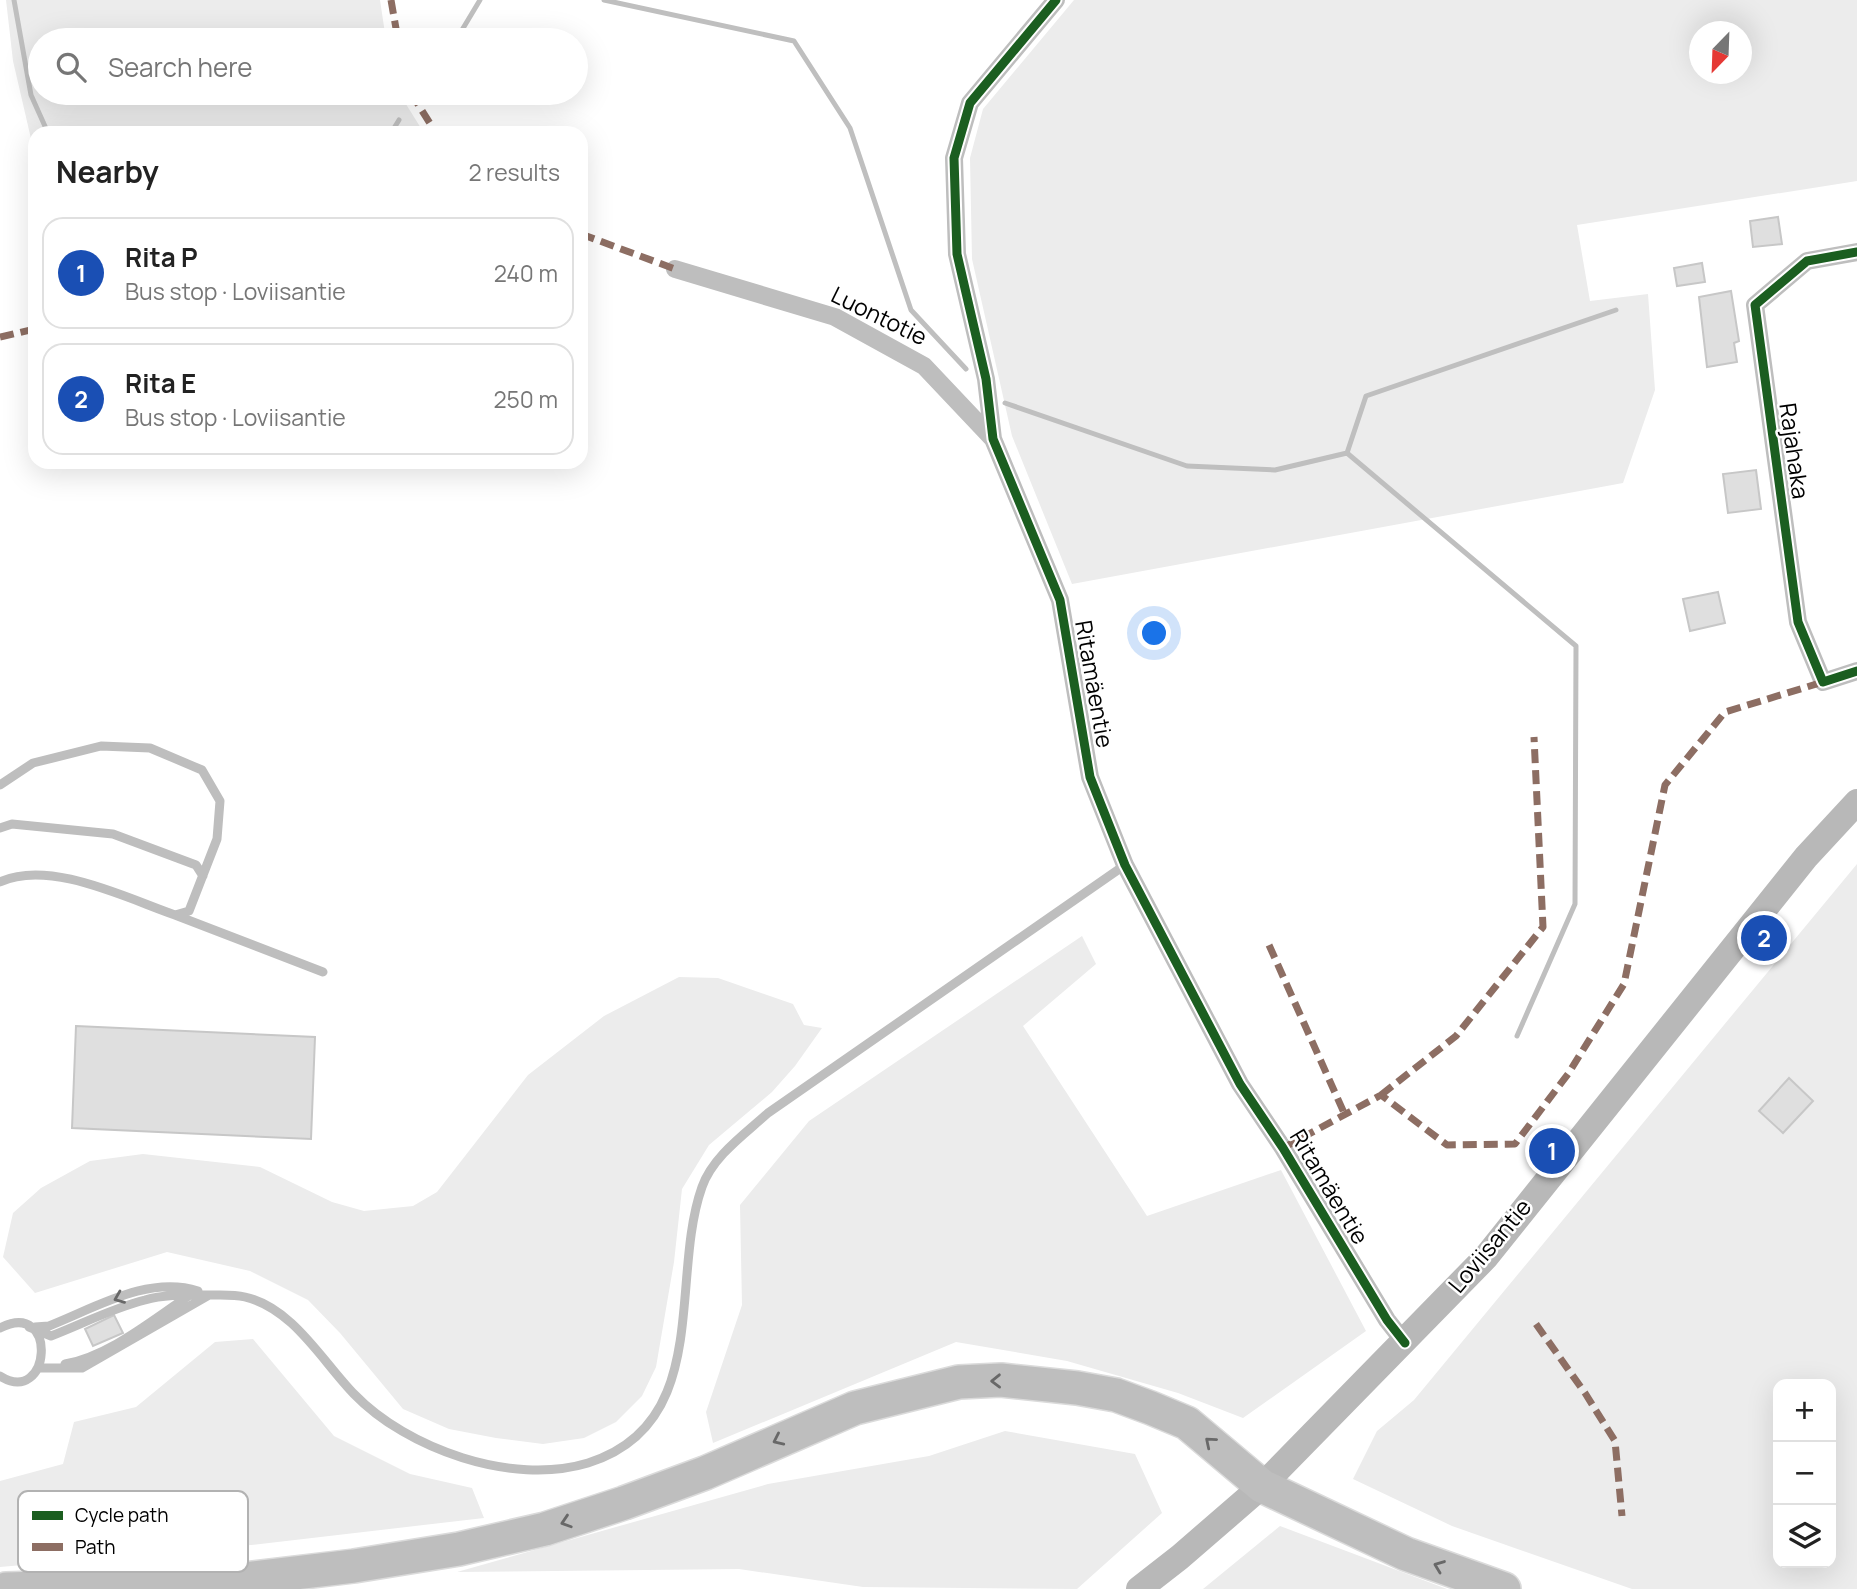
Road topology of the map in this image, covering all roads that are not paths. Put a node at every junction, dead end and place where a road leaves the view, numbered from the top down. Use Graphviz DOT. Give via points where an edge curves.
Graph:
graph roads {
  1 [pos="1056,0"];
  2 [pos="1857,252"];
  3 [pos="675,269"];
  4 [pos="993,439"];
  5 [pos="1857,671"];
  6 [pos="0,785"];
  7 [pos="1857,802"];
  8 [pos="0,828"];
  9 [pos="1125,866"];
  10 [pos="203,876"];
  11 [pos="0,881"];
  12 [pos="175,915"];
  13 [pos="323,972"];
  14 [pos="191,1294"];
  15 [pos="209,1295"];
  16 [pos="0,1328"];
  17 [pos="29,1328"];
  18 [pos="1405,1343"];
  19 [pos="38,1368"];
  20 [pos="2,1378"];
  21 [pos="1262,1486"];
  22 [pos="6,1589"];
  23 [pos="1139,1589"];
  24 [pos="1504,1589"];
  1 -- 4 [label="street, Ritamäentie" via="970,103 954,158 957,254 986,379"];
  2 -- 5 [label="street, Rajahaka" via="1807,261 1755,305 1798,622 1823,682"];
  3 -- 4 [label="street, Luontotie" via="835,317 924,366"];
  4 -- 9 [label="street, Ritamäentie" via="1060,600 1090,777"];
  6 -- 10 [label="lane" via="33,763 101,746 150,748 202,770 220,801 217,839"];
  7 -- 18 [label="main road, Loviisantie" via="1806,857 1486,1257"];
  8 -- 10 [label="lane" via="12,824 113,834 195,865"];
  9 -- 15 [label="lane" via="768,1113 721,1157 702,1187 673,1376 642,1430 607,1456 566,1468 542,1469 483,1462 430,1446 369,1409 295,1328 268,1306 246,1297"];
  9 -- 18 [label="street, Ritamäentie" via="1240,1084"];
  10 -- 12 [label="lane" via="189,911"];
  11 -- 12 [label="lane" via="14,875 57,875"];
  12 -- 13 [label="lane"];
  14 -- 15 [label="lane"];
  14 -- 17 [label="lane" via="146,1300 51,1336"];
  14 -- 19 [label="lane" via="78,1362"];
  15 -- 17 [label="lane, one-way" via="180,1286 135,1291 49,1326"];
  15 -- 19 [label="lane" via="82,1368"];
  16 -- 17 [label="lane" via="11,1324"];
  17 -- 19 [label="lane" via="41,1342"];
  18 -- 21 [label="main road, Loviisantie"];
  19 -- 20 [label="lane" via="23,1379"];
  21 -- 22 [label="highway, one-way" via="1187,1423 1116,1395 1041,1382 958,1382 855,1408 624,1503 545,1529 459,1549 211,1583"];
  21 -- 23 [label="main road, Loviisantie"];
  24 -- 21 [label="highway, one-way" via="1406,1554"];
}
